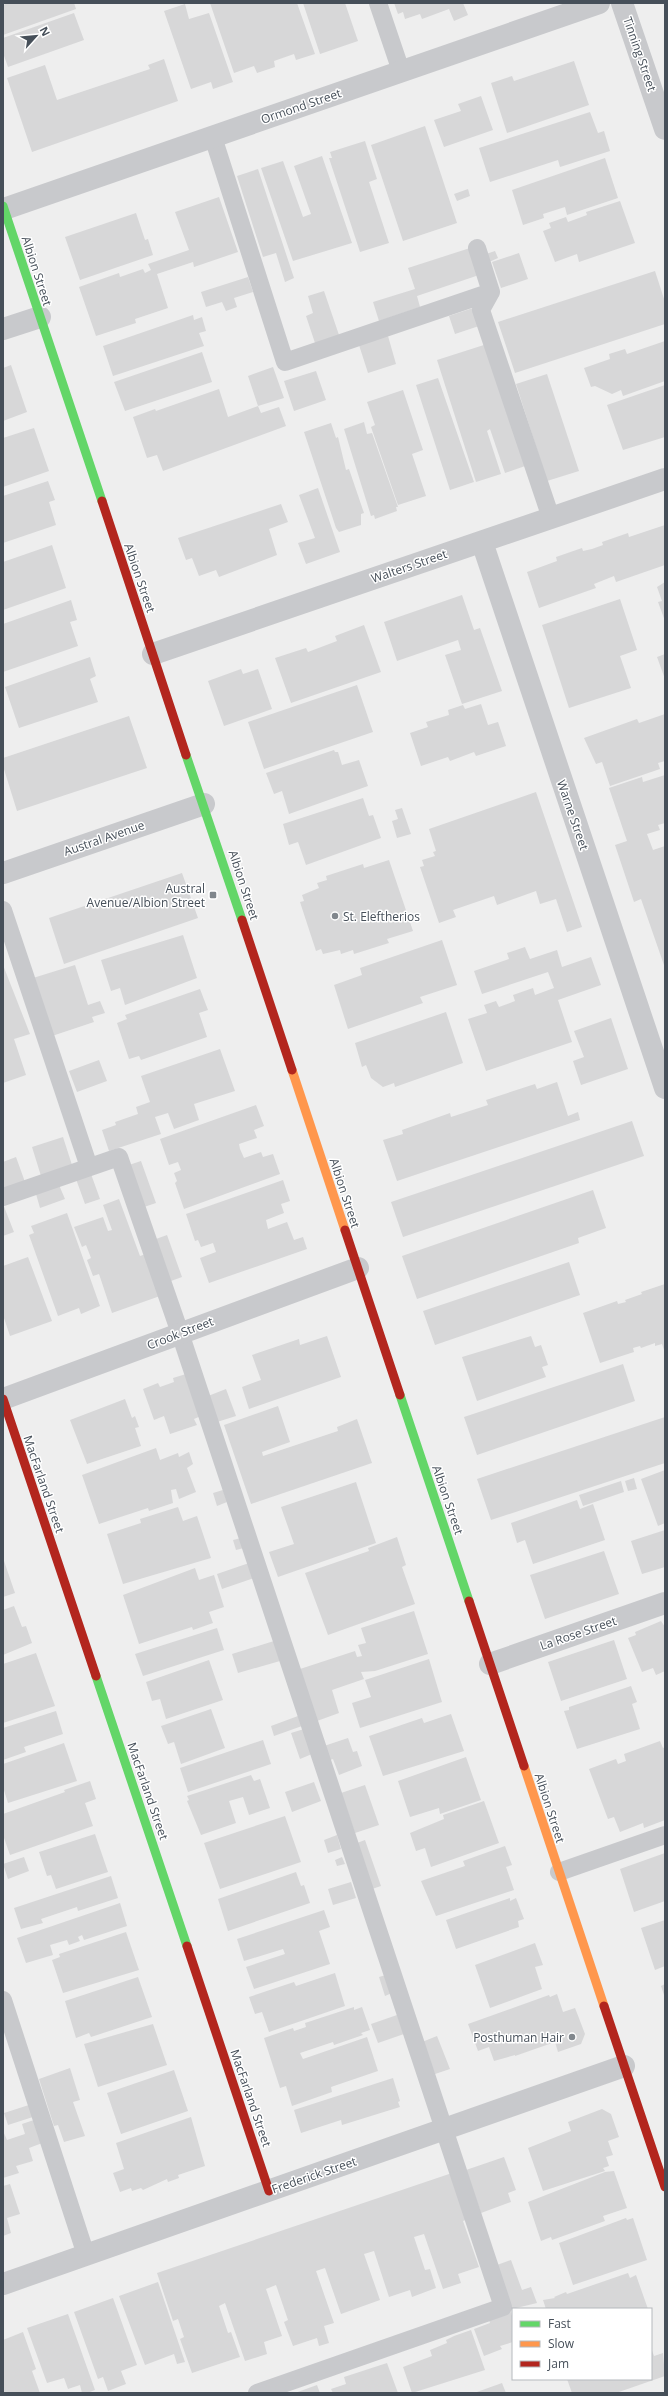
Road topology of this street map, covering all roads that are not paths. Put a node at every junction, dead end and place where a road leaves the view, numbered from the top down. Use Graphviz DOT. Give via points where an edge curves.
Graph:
graph roads {
  1 [pos="378,3"];
  2 [pos="599,3"];
  3 [pos="622,3"];
  4 [pos="401,71"];
  5 [pos="665,129"];
  6 [pos="213,137"];
  7 [pos="3,207"];
  8 [pos="477,248"];
  9 [pos="491,292"];
  10 [pos="40,317"];
  11 [pos="3,329"];
  12 [pos="665,479"];
  13 [pos="551,518"];
  14 [pos="482,542"];
  15 [pos="153,654"];
  16 [pos="204,804"];
  17 [pos="3,873"];
  18 [pos="3,910"];
  19 [pos="665,1088"];
  20 [pos="89,1167"];
  21 [pos="3,1197"];
  22 [pos="358,1268"];
  23 [pos="180,1333"];
  24 [pos="3,1399"];
  25 [pos="665,1603"];
  26 [pos="490,1664"];
  27 [pos="665,1835"];
  28 [pos="559,1872"];
  29 [pos="3,2000"];
  30 [pos="624,2066"];
  31 [pos="445,2128"];
  32 [pos="665,2187"];
  33 [pos="269,2191"];
  34 [pos="86,2255"];
  35 [pos="3,2284"];
  36 [pos="257,2393"];
  1 -- 4 [label="lane"];
  2 -- 4 [label="street, Ormond Street"];
  3 -- 5 [label="street, Tinning Street"];
  4 -- 6 [label="street, Ormond Street"];
  6 -- 7 [label="street, Ormond Street"];
  6 -- 9 [label="lane" via="285,362"];
  7 -- 10 [label="street, Albion Street"];
  8 -- 9 [label="lane"];
  9 -- 13 [label="lane" via="481,310"];
  10 -- 11 [label="street"];
  10 -- 15 [label="street, Albion Street"];
  12 -- 13 [label="street, Walters Street"];
  13 -- 14 [label="street, Walters Street"];
  14 -- 15 [label="street, Walters Street"];
  14 -- 19 [label="street, Warne Street"];
  15 -- 16 [label="street, Albion Street"];
  16 -- 17 [label="street, Austral Avenue"];
  16 -- 22 [label="street, Albion Street"];
  18 -- 20 [label="lane"];
  20 -- 21 [label="lane"];
  20 -- 23 [label="lane" via="119,1157"];
  22 -- 23 [label="street, Crook Street"];
  22 -- 26 [label="street, Albion Street"];
  23 -- 24 [label="street, Crook Street"];
  23 -- 31 [label="lane"];
  24 -- 33 [label="street, MacFarland Street"];
  25 -- 26 [label="street, La Rose Street"];
  26 -- 28 [label="street, Albion Street"];
  27 -- 28 [label="lane"];
  28 -- 30 [label="street, Albion Street"];
  29 -- 34 [label="lane"];
  30 -- 31 [label="street, Frederick Street"];
  30 -- 32 [label="street, Albion Street"];
  31 -- 33 [label="street, Frederick Street"];
  31 -- 36 [label="lane" via="503,2307"];
  33 -- 34 [label="street, Frederick Street"];
  34 -- 35 [label="street, Frederick Street"];
}
